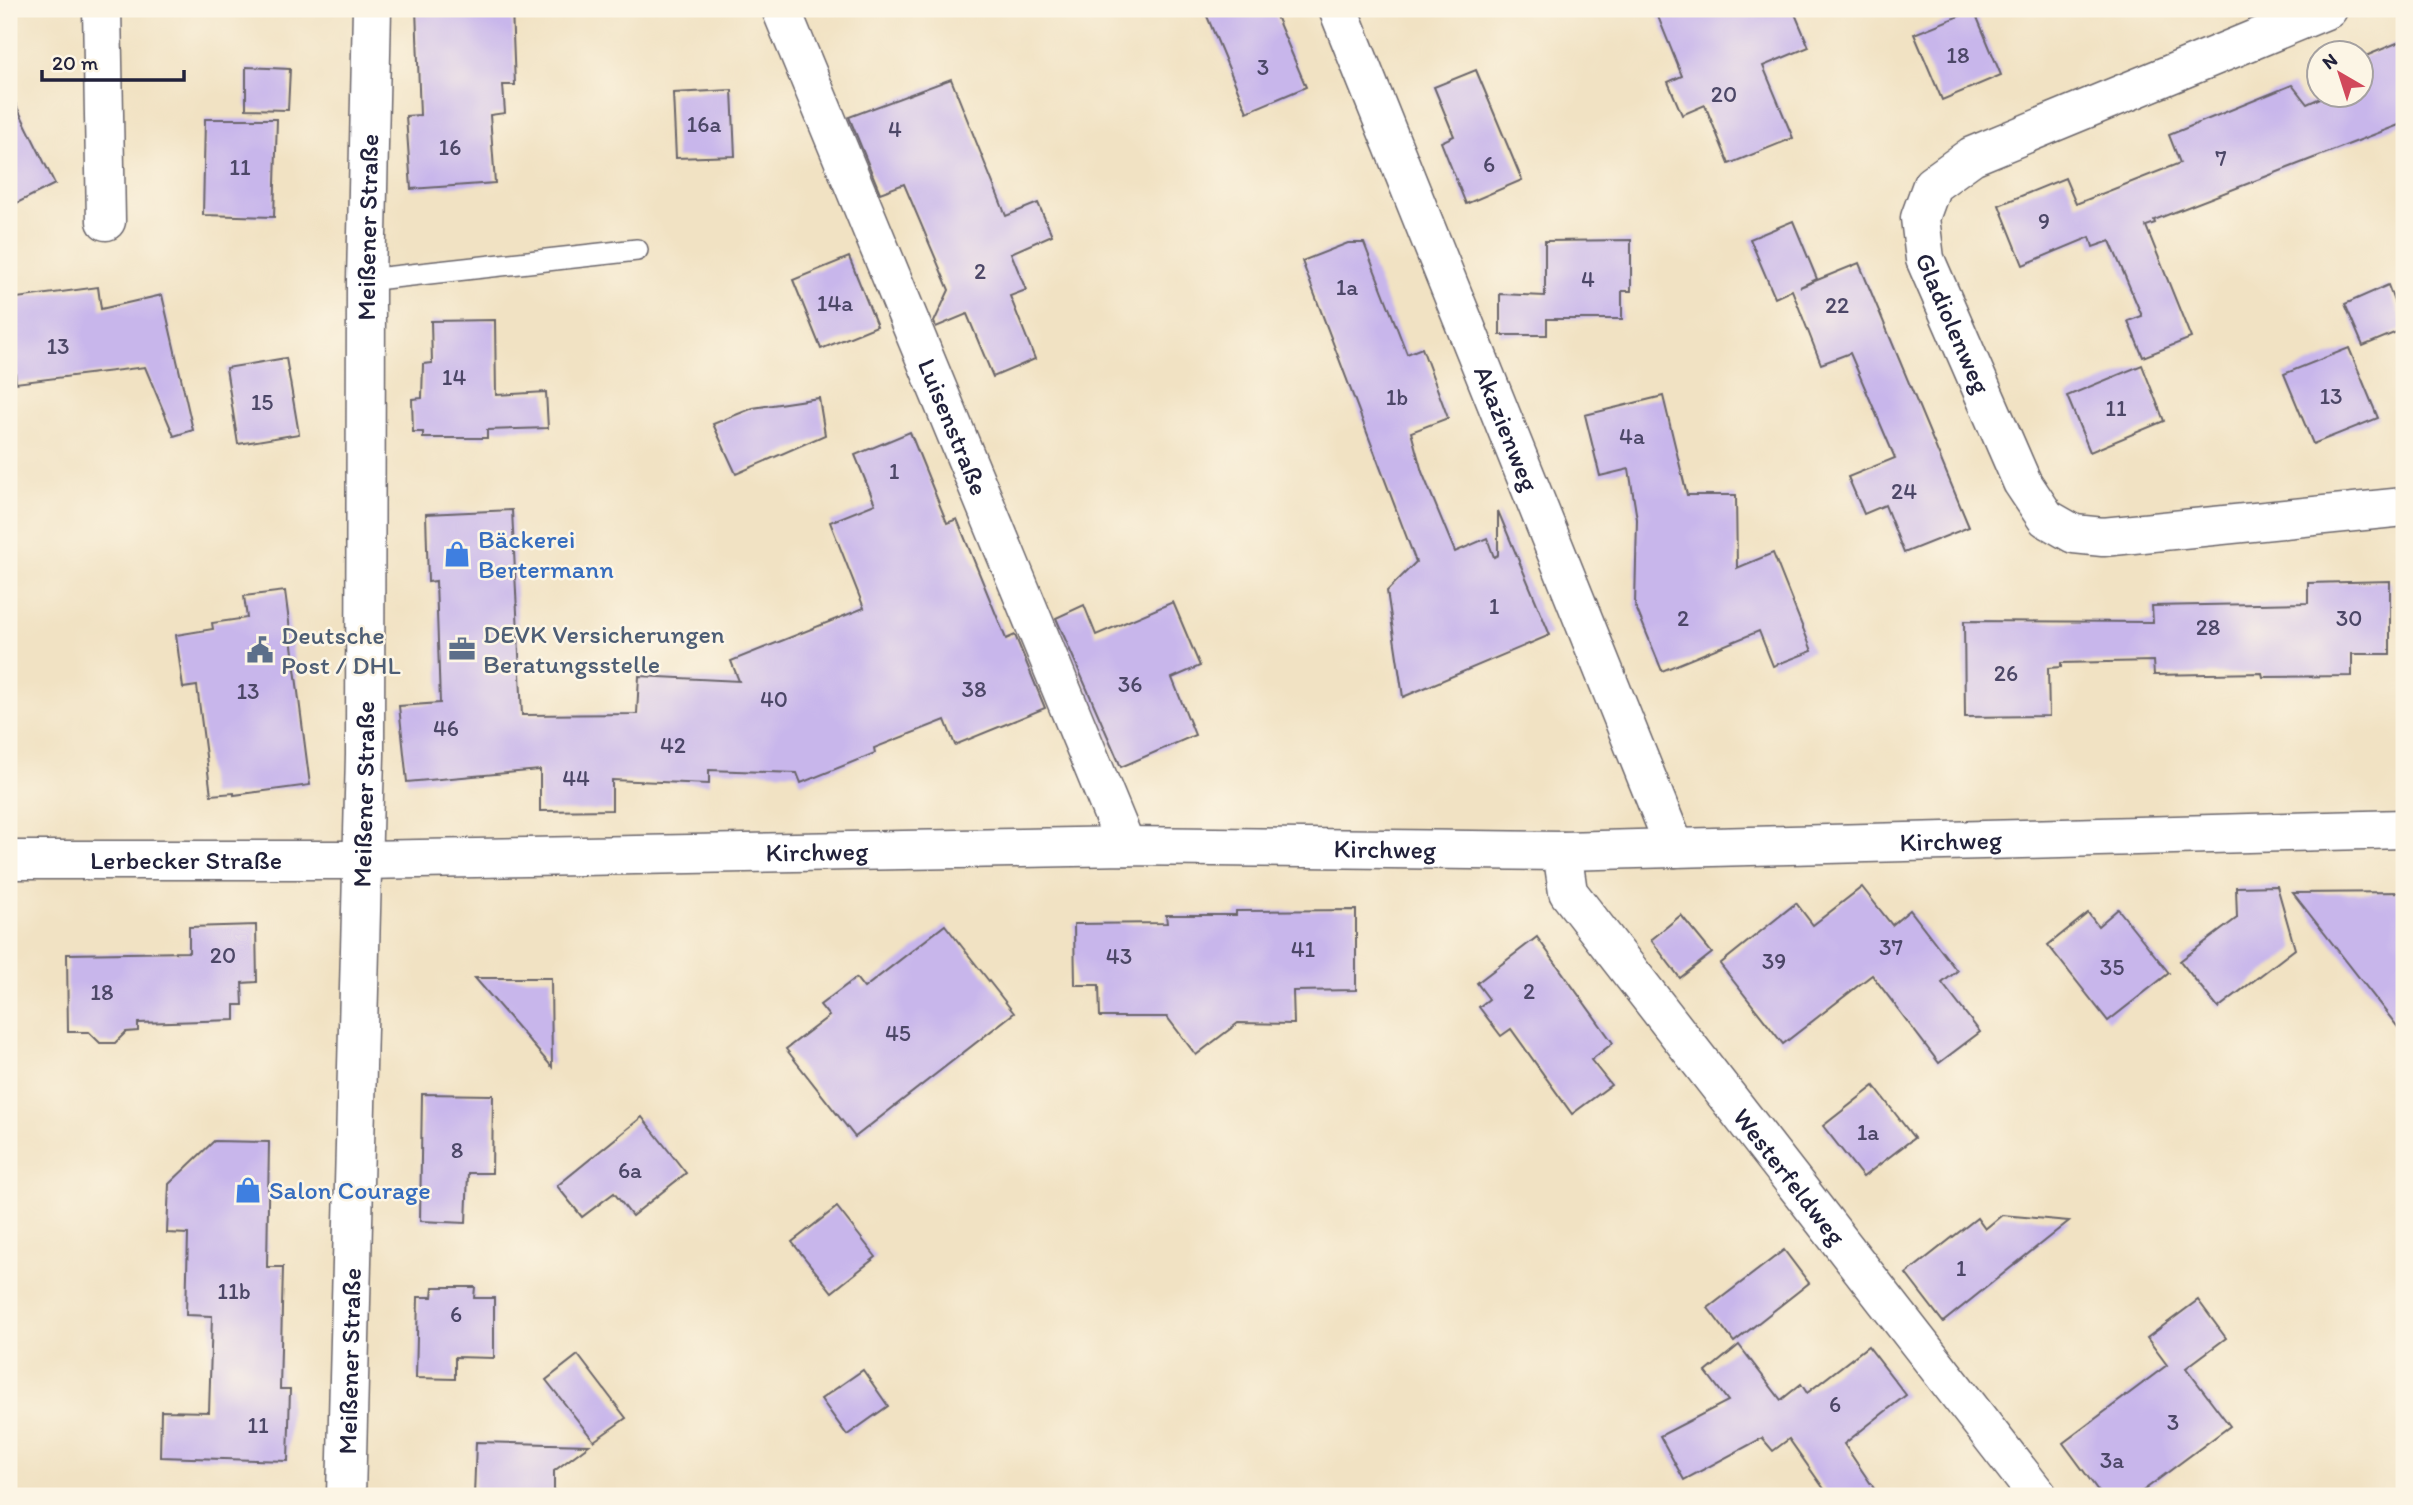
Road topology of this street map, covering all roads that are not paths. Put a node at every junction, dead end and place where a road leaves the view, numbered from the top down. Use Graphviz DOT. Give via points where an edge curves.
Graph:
graph roads {
  1 [pos="102,9"];
  2 [pos="372,9"];
  3 [pos="781,9"];
  4 [pos="1338,9"];
  5 [pos="2328,9"];
  6 [pos="106,221"];
  7 [pos="637,250"];
  8 [pos="366,280"];
  9 [pos="2404,507"];
  10 [pos="2404,829"];
  11 [pos="1126,846"];
  12 [pos="1675,848"];
  13 [pos="1562,851"];
  14 [pos="9,860"];
  15 [pos="363,860"];
  16 [pos="346,1496"];
  17 [pos="2038,1496"];
  1 -- 6 [label="street"];
  2 -- 8 [label="street, Meißener Straße"];
  3 -- 11 [label="street, Luisenstraße"];
  4 -- 12 [label="street, Akazienweg"];
  5 -- 9 [label="street, Gladiolenweg" via="1972,156 1932,185 1920,218 1925,259 2022,482 2046,518 2074,534 2103,537"];
  7 -- 8 [label="lane"];
  8 -- 15 [label="street, Meißener Straße"];
  10 -- 12 [label="street, Kirchweg"];
  11 -- 13 [label="street, Kirchweg"];
  11 -- 15 [label="street, Kirchweg"];
  12 -- 13 [label="street, Kirchweg"];
  13 -- 17 [label="street, Westerfeldweg" via="1567,892"];
  14 -- 15 [label="street, Lerbecker Straße"];
  15 -- 16 [label="street, Meißener Straße"];
}
